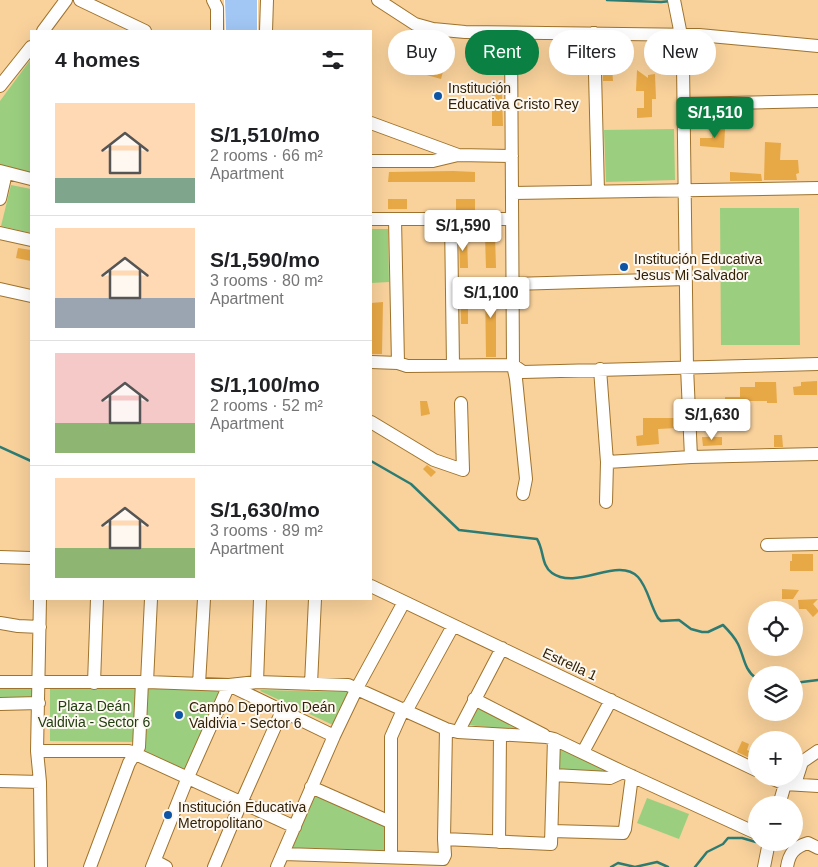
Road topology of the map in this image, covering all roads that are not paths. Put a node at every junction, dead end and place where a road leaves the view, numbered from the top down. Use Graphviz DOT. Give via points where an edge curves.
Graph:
graph roads {
  1 [pos="66,0"];
  2 [pos="80,0"];
  3 [pos="233,0"];
  4 [pos="249,0"];
  5 [pos="267,0"];
  6 [pos="378,0"];
  7 [pos="674,0"];
  8 [pos="214,1"];
  9 [pos="44,30"];
  10 [pos="143,30"];
  11 [pos="217,30"];
  12 [pos="234,30"];
  13 [pos="249,30"];
  14 [pos="266,30"];
  15 [pos="681,30"];
  16 [pos="465,32"];
  17 [pos="716,36"];
  18 [pos="818,46"];
  19 [pos="30,48"];
  20 [pos="511,75"];
  21 [pos="595,75"];
  22 [pos="684,75"];
  23 [pos="0,86"];
  24 [pos="818,101"];
  25 [pos="685,104"];
  26 [pos="372,123"];
  27 [pos="458,154"];
  28 [pos="512,156"];
  29 [pos="372,161"];
  30 [pos="3,172"];
  31 [pos="30,179"];
  32 [pos="818,188"];
  33 [pos="685,190"];
  34 [pos="598,192"];
  35 [pos="513,193"];
  36 [pos="0,199"];
  37 [pos="372,219"];
  38 [pos="451,219"];
  39 [pos="512,219"];
  40 [pos="395,220"];
  41 [pos="0,232"];
  42 [pos="30,240"];
  43 [pos="686,279"];
  44 [pos="512,284"];
  45 [pos="0,289"];
  46 [pos="30,296"];
  47 [pos="372,362"];
  48 [pos="398,363"];
  49 [pos="818,364"];
  50 [pos="453,365"];
  51 [pos="513,365"];
  52 [pos="687,367"];
  53 [pos="600,369"];
  54 [pos="461,403"];
  55 [pos="372,423"];
  56 [pos="818,454"];
  57 [pos="692,457"];
  58 [pos="607,462"];
  59 [pos="523,494"];
  60 [pos="606,502"];
  61 [pos="818,544"];
  62 [pos="767,545"];
  63 [pos="0,557"];
  64 [pos="30,558"];
  65 [pos="372,586"];
  66 [pos="40,600"];
  67 [pos="97,600"];
  68 [pos="151,600"];
  69 [pos="204,600"];
  70 [pos="260,600"];
  71 [pos="315,600"];
  72 [pos="404,602"];
  73 [pos="0,623"];
  74 [pos="453,626"];
  75 [pos="40,627"];
  76 [pos="502,648"];
  77 [pos="0,682"];
  78 [pos="39,682"];
  79 [pos="94,682"];
  80 [pos="145,682"];
  81 [pos="257,682"];
  82 [pos="199,684"];
  83 [pos="311,684"];
  84 [pos="229,685"];
  85 [pos="357,688"];
  86 [pos="474,699"];
  87 [pos="612,700"];
  88 [pos="39,703"];
  89 [pos="0,704"];
  90 [pos="403,710"];
  91 [pos="282,711"];
  92 [pos="452,730"];
  93 [pos="500,735"];
  94 [pos="334,736"];
  95 [pos="550,738"];
  96 [pos="38,751"];
  97 [pos="818,751"];
  98 [pos="583,752"];
  99 [pos="136,754"];
  100 [pos="803,761"];
  101 [pos="748,766"];
  102 [pos="628,774"];
  103 [pos="552,775"];
  104 [pos="188,777"];
  105 [pos="0,781"];
  106 [pos="40,782"];
  107 [pos="803,785"];
  108 [pos="818,786"];
  109 [pos="311,787"];
  110 [pos="241,803"];
  111 [pos="390,822"];
  112 [pos="295,827"];
  113 [pos="748,829"];
  114 [pos="552,831"];
  115 [pos="444,838"];
  116 [pos="499,842"];
  117 [pos="818,848"];
  118 [pos="767,851"];
  119 [pos="283,854"];
  120 [pos="391,857"];
  121 [pos="158,865"];
  122 [pos="41,867"];
  123 [pos="90,867"];
  124 [pos="216,867"];
  125 [pos="277,867"];
  126 [pos="764,867"];
  127 [pos="788,867"];
  1 -- 9 [label="street"];
  2 -- 10 [label="street"];
  3 -- 12 [label="main road"];
  4 -- 13 [label="main road"];
  5 -- 14 [label="street"];
  6 -- 16 [label="street" via="414,24"];
  7 -- 15 [label="street"];
  8 -- 11 [label="street"];
  17 -- 18 [label="street"];
  19 -- 23 [label="street"];
  20 -- 28 [label="street"];
  21 -- 34 [label="street"];
  22 -- 25 [label="street"];
  24 -- 25 [label="street"];
  25 -- 33 [label="street"];
  26 -- 27 [label="street"];
  27 -- 28 [label="street"];
  27 -- 29 [label="street" via="433,161"];
  28 -- 35 [label="street"];
  30 -- 31 [label="street"];
  30 -- 36 [label="street"];
  32 -- 33 [label="street"];
  33 -- 34 [label="street"];
  33 -- 43 [label="street"];
  34 -- 35 [label="street"];
  35 -- 39 [label="street"];
  37 -- 40 [label="street"];
  38 -- 39 [label="street"];
  38 -- 40 [label="street"];
  38 -- 50 [label="street"];
  39 -- 44 [label="street"];
  40 -- 48 [label="street"];
  41 -- 42 [label="street"];
  43 -- 44 [label="street"];
  43 -- 52 [label="street"];
  44 -- 51 [label="street"];
  45 -- 46 [label="street"];
  47 -- 48 [label="street"];
  48 -- 50 [label="street" via="407,366"];
  49 -- 52 [label="street"];
  50 -- 51 [label="street"];
  51 -- 53 [label="street" via="523,372"];
  51 -- 59 [label="street" via="526,479"];
  52 -- 53 [label="street"];
  52 -- 57 [label="street"];
  53 -- 58 [label="street"];
  54 -- 55 [label="street" via="463,470 434,460"];
  56 -- 57 [label="street"];
  57 -- 58 [label="street"];
  58 -- 60 [label="street"];
  61 -- 62 [label="street"];
  63 -- 64 [label="street"];
  65 -- 72 [label="street, Estrella 1"];
  66 -- 75 [label="street"];
  67 -- 79 [label="street"];
  68 -- 80 [label="street"];
  69 -- 82 [label="street"];
  70 -- 81 [label="street"];
  71 -- 83 [label="street"];
  72 -- 74 [label="street, Estrella 1"];
  72 -- 85 [label="street"];
  73 -- 75 [label="street"];
  74 -- 76 [label="street, Estrella 1"];
  74 -- 90 [label="street" via="409,706"];
  75 -- 78 [label="street"];
  76 -- 86 [label="street"];
  76 -- 87 [label="street, Estrella 1"];
  77 -- 78 [label="street"];
  78 -- 79 [label="street"];
  78 -- 88 [label="street"];
  79 -- 80 [label="street"];
  80 -- 82 [label="street"];
  80 -- 99 [label="street"];
  81 -- 83 [label="street"];
  81 -- 84 [label="street"];
  82 -- 84 [label="street"];
  83 -- 85 [label="street"];
  84 -- 91 [label="street"];
  84 -- 104 [label="street"];
  85 -- 90 [label="street"];
  85 -- 94 [label="street"];
  86 -- 92 [label="street"];
  86 -- 95 [label="street"];
  87 -- 98 [label="street"];
  87 -- 101 [label="street, Estrella 1"];
  88 -- 89 [label="street"];
  88 -- 96 [label="street"];
  90 -- 92 [label="street"];
  90 -- 111 [label="street" via="391,737"];
  91 -- 94 [label="street"];
  91 -- 110 [label="street"];
  92 -- 93 [label="street"];
  92 -- 115 [label="street"];
  93 -- 95 [label="street"];
  93 -- 116 [label="street"];
  94 -- 109 [label="street"];
  95 -- 98 [label="street"];
  95 -- 103 [label="street"];
  96 -- 99 [label="street" via="128,751"];
  96 -- 106 [label="street"];
  97 -- 100 [label="street"];
  98 -- 102 [label="street"];
  99 -- 104 [label="street"];
  99 -- 123 [label="street" via="129,763"];
  102 -- 103 [label="street" via="610,778"];
  102 -- 113 [label="street"];
  102 -- 114 [label="street" via="623,833"];
  103 -- 114 [label="street"];
  104 -- 110 [label="street"];
  104 -- 121 [label="street"];
  105 -- 106 [label="street"];
  106 -- 122 [label="street"];
  107 -- 108 [label="street"];
  109 -- 111 [label="street"];
  109 -- 112 [label="street"];
  110 -- 112 [label="street"];
  110 -- 124 [label="street"];
  111 -- 120 [label="street"];
  112 -- 119 [label="street"];
  114 -- 116 [label="street" via="551,844"];
  115 -- 116 [label="street"];
  115 -- 120 [label="street" via="445,855 442,859"];
  117 -- 127 [label="street" via="808,843 796,848 791,853"];
  118 -- 126 [label="street"];
  119 -- 120 [label="street"];
  119 -- 125 [label="street"];
}
